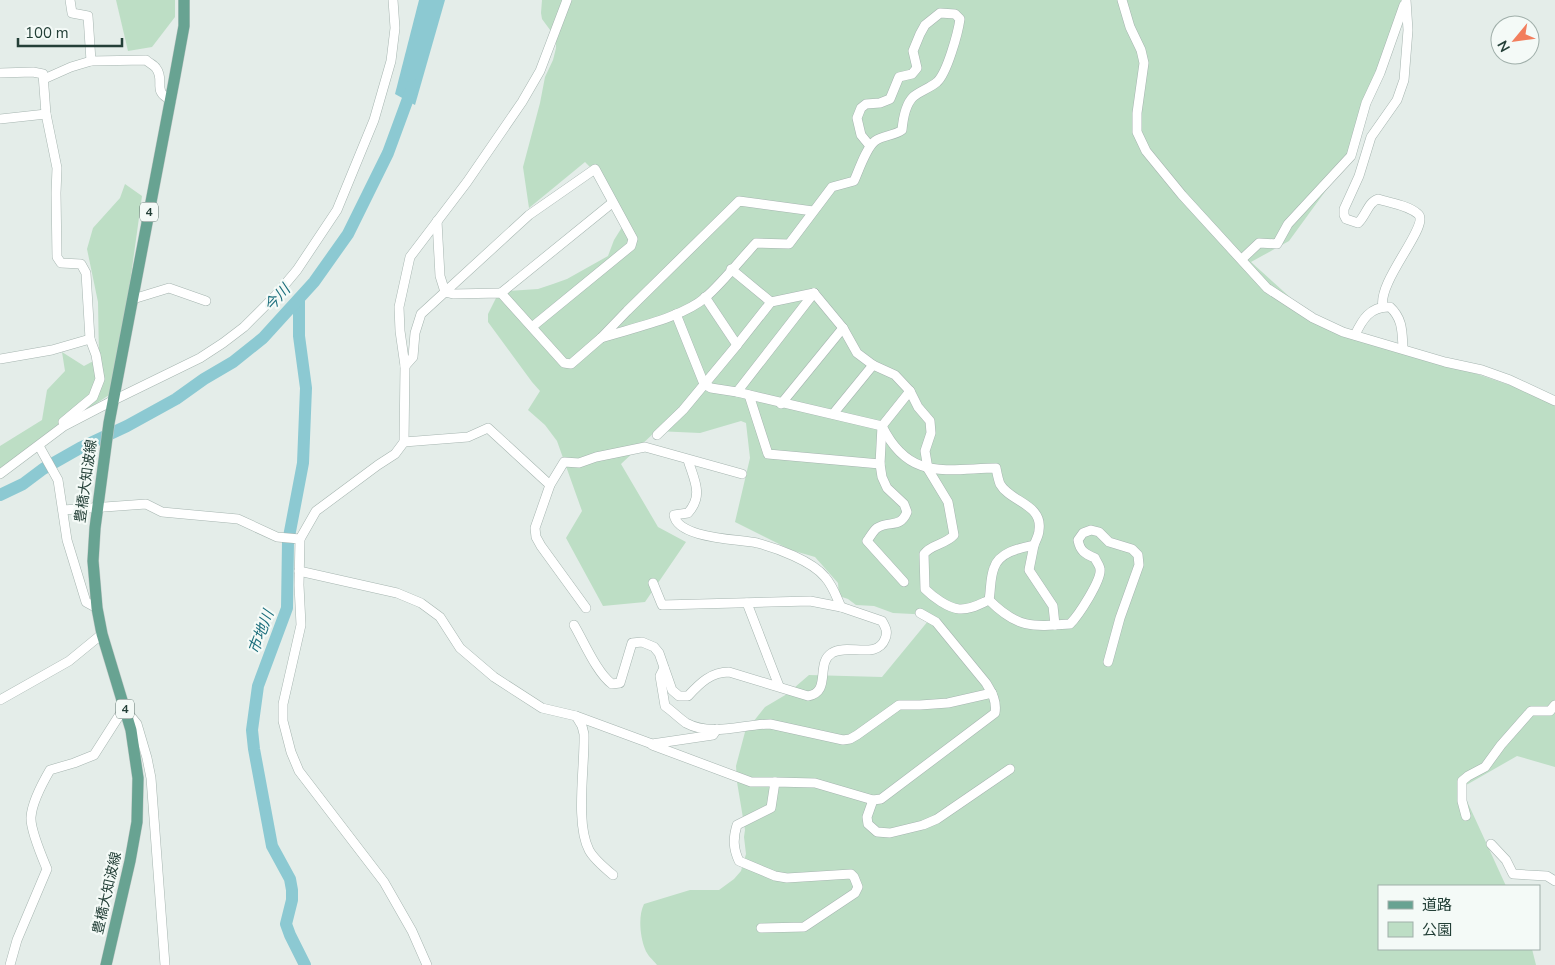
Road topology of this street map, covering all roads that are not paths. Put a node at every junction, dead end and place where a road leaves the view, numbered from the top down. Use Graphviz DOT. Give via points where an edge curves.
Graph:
graph roads {
  1 [pos="70,0"];
  2 [pos="184,0"];
  3 [pos="393,0"];
  4 [pos="567,0"];
  5 [pos="1122,0"];
  6 [pos="1406,0"];
  7 [pos="91,61"];
  8 [pos="0,73"];
  9 [pos="44,79"];
  10 [pos="171,100"];
  11 [pos="46,114"];
  12 [pos="0,119"];
  13 [pos="870,146"];
  14 [pos="612,203"];
  15 [pos="814,211"];
  16 [pos="437,221"];
  17 [pos="1242,259"];
  18 [pos="731,269"];
  19 [pos="445,292"];
  20 [pos="814,293"];
  21 [pos="501,294"];
  22 [pos="705,297"];
  23 [pos="133,299"];
  24 [pos="206,301"];
  25 [pos="771,302"];
  26 [pos="1383,307"];
  27 [pos="676,314"];
  28 [pos="532,327"];
  29 [pos="843,328"];
  30 [pos="1355,336"];
  31 [pos="601,338"];
  32 [pos="90,339"];
  33 [pos="738,345"];
  34 [pos="1403,348"];
  35 [pos="0,359"];
  36 [pos="872,365"];
  37 [pos="405,366"];
  38 [pos="704,384"];
  39 [pos="910,391"];
  40 [pos="737,392"];
  41 [pos="748,395"];
  42 [pos="1554,399"];
  43 [pos="114,400"];
  44 [pos="781,404"];
  45 [pos="833,414"];
  46 [pos="64,426"];
  47 [pos="882,426"];
  48 [pos="657,435"];
  49 [pos="404,442"];
  50 [pos="39,446"];
  51 [pos="688,460"];
  52 [pos="880,464"];
  53 [pos="928,469"];
  54 [pos="0,474"];
  55 [pos="742,474"];
  56 [pos="550,485"];
  57 [pos="97,507"];
  58 [pos="63,510"];
  59 [pos="300,540"];
  60 [pos="1034,545"];
  61 [pos="299,571"];
  62 [pos="904,582"];
  63 [pos="653,583"];
  64 [pos="989,600"];
  65 [pos="747,603"];
  66 [pos="841,607"];
  67 [pos="97,608"];
  68 [pos="586,608"];
  69 [pos="920,613"];
  70 [pos="574,625"];
  71 [pos="1055,625"];
  72 [pos="102,634"];
  73 [pos="1108,662"];
  74 [pos="664,668"];
  75 [pos="779,686"];
  76 [pos="992,693"];
  77 [pos="0,700"];
  78 [pos="1555,705"];
  79 [pos="124,708"];
  80 [pos="576,716"];
  81 [pos="717,729"];
  82 [pos="652,744"];
  83 [pos="1010,769"];
  84 [pos="775,782"];
  85 [pos="873,800"];
  86 [pos="1466,816"];
  87 [pos="1491,844"];
  88 [pos="614,875"];
  89 [pos="1555,881"];
  90 [pos="761,928"];
  91 [pos="10,965"];
  92 [pos="106,965"];
  93 [pos="165,965"];
  94 [pos="427,965"];
  1 -- 7 [label="street" via="72,13 88,16"];
  2 -- 10 [label="main road, 豊橋大知波線 / 4" via="184,26"];
  3 -- 43 [label="street" via="396,28 391,61 372,127 337,210 297,270 244,327 223,343 200,358"];
  4 -- 16 [label="street" via="540,71 522,102"];
  5 -- 17 [label="street" via="1144,63 1137,132 1146,151 1182,195"];
  6 -- 17 [label="street" via="1366,104 1350,156 1288,224 1278,244 1259,243"];
  6 -- 26 [label="street" via="1408,30 1404,80 1397,100 1371,137 1344,209 1346,219 1358,223 1372,202 1378,199 1406,208 1420,217 1416,234 1385,288"];
  7 -- 9 [label="street"];
  7 -- 10 [label="street" via="146,60 156,68 160,77 159,90"];
  8 -- 9 [label="street" via="33,72 42,74"];
  9 -- 11 [label="street"];
  10 -- 23 [label="main road, 豊橋大知波線 / 4"];
  11 -- 12 [label="street"];
  11 -- 32 [label="street" via="57,168 58,257 61,263 81,264 86,273"];
  13 -- 13 [label="street" via="876,140 902,130 903,116 912,98 938,81 958,27 960,19 955,14 940,13 925,25 913,52 917,68 912,74 899,77 890,99 861,108 857,118 861,135"];
  13 -- 15 [label="street" via="854,181 832,186"];
  14 -- 19 [label="street" via="594,169 528,215"];
  14 -- 21 [label="street"];
  14 -- 28 [label="street" via="633,239 631,246"];
  15 -- 18 [label="street" via="789,244 756,242"];
  15 -- 31 [label="street" via="739,201"];
  16 -- 19 [label="street" via="440,276"];
  16 -- 37 [label="street" via="410,257 399,307"];
  17 -- 30 [label="street" via="1279,297 1313,318"];
  18 -- 22 [label="street"];
  18 -- 25 [label="street"];
  19 -- 21 [label="street"];
  19 -- 37 [label="street" via="421,314 413,357"];
  20 -- 25 [label="street"];
  20 -- 29 [label="street"];
  20 -- 40 [label="street"];
  21 -- 28 [label="street"];
  22 -- 27 [label="street"];
  22 -- 33 [label="street"];
  23 -- 24 [label="street" via="169,288"];
  23 -- 43 [label="main road, 豊橋大知波線 / 4"];
  25 -- 33 [label="street"];
  26 -- 30 [label="street" via="1364,318"];
  26 -- 34 [label="street" via="1390,307 1399,318"];
  27 -- 31 [label="street"];
  27 -- 38 [label="street"];
  28 -- 31 [label="street" via="564,363 572,364"];
  29 -- 36 [label="street" via="857,353"];
  29 -- 44 [label="street"];
  30 -- 34 [label="street"];
  32 -- 35 [label="street"];
  32 -- 46 [label="street" via="100,379 93,397 63,422"];
  33 -- 38 [label="street"];
  34 -- 42 [label="street" via="1482,370"];
  36 -- 39 [label="street" via="895,375"];
  36 -- 45 [label="street"];
  37 -- 49 [label="street"];
  38 -- 40 [label="street"];
  38 -- 48 [label="street"];
  39 -- 47 [label="street"];
  39 -- 53 [label="street" via="930,421 931,433 925,451"];
  40 -- 41 [label="street"];
  41 -- 44 [label="street"];
  41 -- 52 [label="street" via="768,454"];
  43 -- 46 [label="street"];
  43 -- 57 [label="main road, 豊橋大知波線 / 4"];
  44 -- 45 [label="street"];
  45 -- 47 [label="street"];
  46 -- 50 [label="street"];
  47 -- 52 [label="street"];
  47 -- 53 [label="street" via="903,456"];
  49 -- 56 [label="street" via="468,437 488,428"];
  49 -- 59 [label="street" via="395,454 316,511"];
  50 -- 54 [label="street"];
  50 -- 58 [label="street" via="58,480"];
  51 -- 55 [label="street"];
  51 -- 56 [label="street" via="645,447 579,463 564,462"];
  51 -- 66 [label="street" via="697,499 688,512 674,515 674,519 698,534 756,543 794,555 824,575"];
  52 -- 62 [label="street" via="887,488 908,512 896,524 878,528 867,541"];
  53 -- 60 [label="street" via="996,468 1000,483 1011,497 1030,507 1038,516 1040,529"];
  53 -- 64 [label="street" via="948,502 954,535 924,554 925,589 959,609"];
  56 -- 68 [label="street" via="535,528 536,537"];
  57 -- 58 [label="street"];
  57 -- 59 [label="street" via="146,504 162,512 238,519 277,537"];
  57 -- 67 [label="main road, 豊橋大知波線 / 4" via="93,561"];
  58 -- 67 [label="street" via="67,540 86,602"];
  59 -- 61 [label="street"];
  60 -- 64 [label="street" via="1006,554 994,566"];
  60 -- 71 [label="street" via="1029,570 1053,606"];
  61 -- 80 [label="street" via="397,592 421,602 440,617 460,648 494,677 542,708"];
  61 -- 94 [label="street" via="301,625 283,704 283,721 291,752 299,771 384,882"];
  63 -- 65 [label="street" via="662,605"];
  64 -- 71 [label="street" via="1018,622"];
  65 -- 66 [label="street" via="810,601"];
  65 -- 75 [label="street"];
  66 -- 75 [label="street" via="882,621 887,634 884,643 870,650 831,653 825,659 821,685 815,695 808,696"];
  67 -- 72 [label="main road, 豊橋大知波線 / 4"];
  69 -- 76 [label="street" via="936,622"];
  70 -- 74 [label="street" via="612,684 620,683 630,648 635,642 654,647"];
  71 -- 73 [label="street" via="1070,624 1076,618 1100,577 1095,558 1079,547 1078,540 1083,534 1091,530 1099,532 1109,542 1132,549 1138,555 1139,565"];
  72 -- 77 [label="street" via="69,661"];
  72 -- 79 [label="main road, 豊橋大知波線 / 4"];
  74 -- 75 [label="street" via="672,690 679,696 688,696 703,681 719,672"];
  74 -- 81 [label="street" via="660,676 665,706 686,722 700,728"];
  76 -- 81 [label="street" via="948,703 899,704 850,739 843,740 770,724"];
  76 -- 85 [label="street" via="997,705 995,713 892,792"];
  78 -- 86 [label="street" via="1550,711 1531,711 1485,767 1462,781"];
  79 -- 91 [label="street" via="94,754 50,770 45,780 31,818 47,869"];
  79 -- 92 [label="main road, 豊橋大知波線 / 4" via="131,730 138,778 137,822"];
  79 -- 93 [label="street" via="137,724 148,764"];
  80 -- 82 [label="street"];
  80 -- 88 [label="street" via="584,734 584,838 590,852"];
  81 -- 82 [label="street" via="713,735"];
  82 -- 84 [label="street" via="751,782"];
  83 -- 85 [label="street" via="937,819 890,833 877,832 868,824"];
  84 -- 85 [label="street" via="815,783"];
  84 -- 90 [label="street" via="771,808 737,825 734,836 739,861 787,878 851,874 858,886 855,893 804,927"];
  87 -- 89 [label="street" via="1506,860 1512,874 1547,876"];
}
